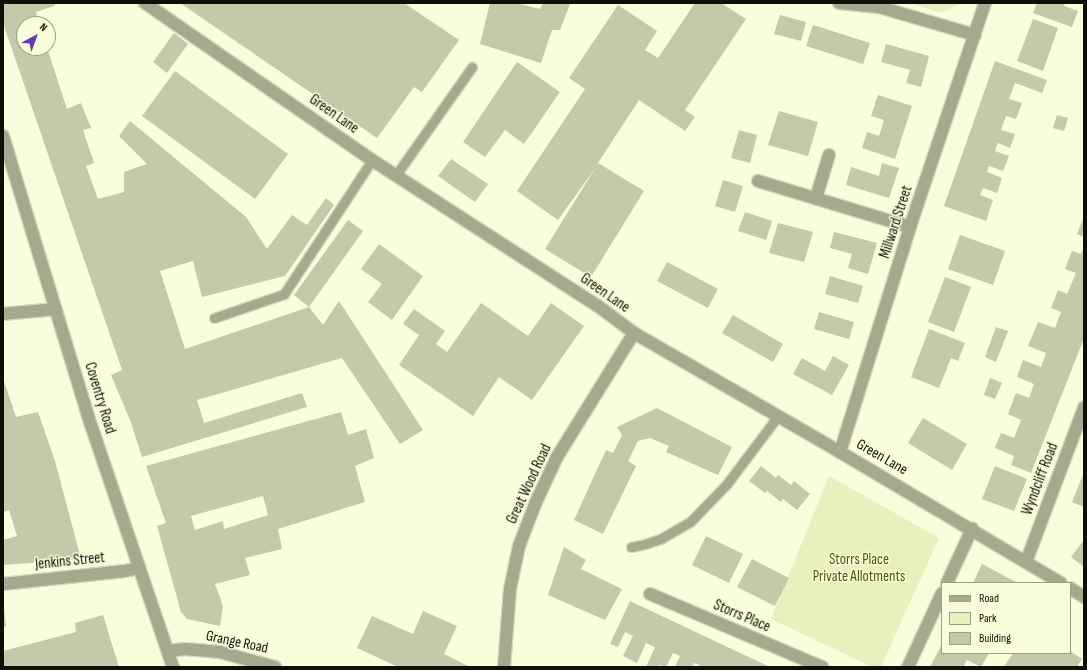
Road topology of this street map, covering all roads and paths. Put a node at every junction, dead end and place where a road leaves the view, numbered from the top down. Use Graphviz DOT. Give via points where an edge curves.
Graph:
graph roads {
  1 [pos="145,3"];
  2 [pos="839,3"];
  3 [pos="985,3"];
  4 [pos="975,35"];
  5 [pos="472,67"];
  6 [pos="3,136"];
  7 [pos="829,155"];
  8 [pos="372,160"];
  9 [pos="396,175"];
  10 [pos="758,181"];
  11 [pos="816,198"];
  12 [pos="910,227"];
  13 [pos="56,309"];
  14 [pos="3,314"];
  15 [pos="214,318"];
  16 [pos="634,333"];
  17 [pos="1084,408"];
  18 [pos="778,416"];
  19 [pos="840,452"];
  20 [pos="972,529"];
  21 [pos="631,547"];
  22 [pos="1026,562"];
  23 [pos="139,568"];
  24 [pos="947,582"];
  25 [pos="1059,582"];
  26 [pos="3,584"];
  27 [pos="1071,589"];
  28 [pos="650,594"];
  29 [pos="941,595"];
  30 [pos="1084,597"];
  31 [pos="168,651"];
  32 [pos="173,667"];
  33 [pos="275,667"];
  34 [pos="504,667"];
  35 [pos="822,667"];
  36 [pos="908,667"];
  1 -- 8 [label="street, Green Lane"];
  2 -- 4 [label="street" via="879,7"];
  3 -- 4 [label="street, Millward Street"];
  4 -- 12 [label="street, Millward Street"];
  5 -- 9 [label="lane"];
  6 -- 13 [label="street, Coventry Road"];
  7 -- 11 [label="street"];
  8 -- 9 [label="street, Green Lane"];
  8 -- 15 [label="lane" via="284,294"];
  9 -- 16 [label="street, Green Lane" via="598,306"];
  10 -- 11 [label="street"];
  11 -- 12 [label="street"];
  12 -- 19 [label="street, Millward Street"];
  13 -- 14 [label="street"];
  13 -- 23 [label="street, Coventry Road" via="91,425"];
  16 -- 18 [label="street, Green Lane"];
  16 -- 34 [label="street, Great Wood Road" via="557,457 536,502 519,546 510,590"];
  17 -- 22 [label="street, Wyndcliff Road"];
  18 -- 19 [label="street, Green Lane"];
  18 -- 21 [label="lane" via="726,485 690,522 662,538"];
  19 -- 20 [label="street, Green Lane"];
  20 -- 22 [label="street, Green Lane"];
  20 -- 24 [label="street"];
  22 -- 25 [label="street, Green Lane"];
  23 -- 26 [label="street, Jenkins Street"];
  23 -- 31 [label="street, Coventry Road"];
  27 -- 30 [label="street"];
  28 -- 35 [label="street, Storrs Place"];
  29 -- 36 [label="street"];
  31 -- 32 [label="street, Coventry Road"];
  31 -- 33 [label="street, Grange Road" via="185,649 220,652"];
}
